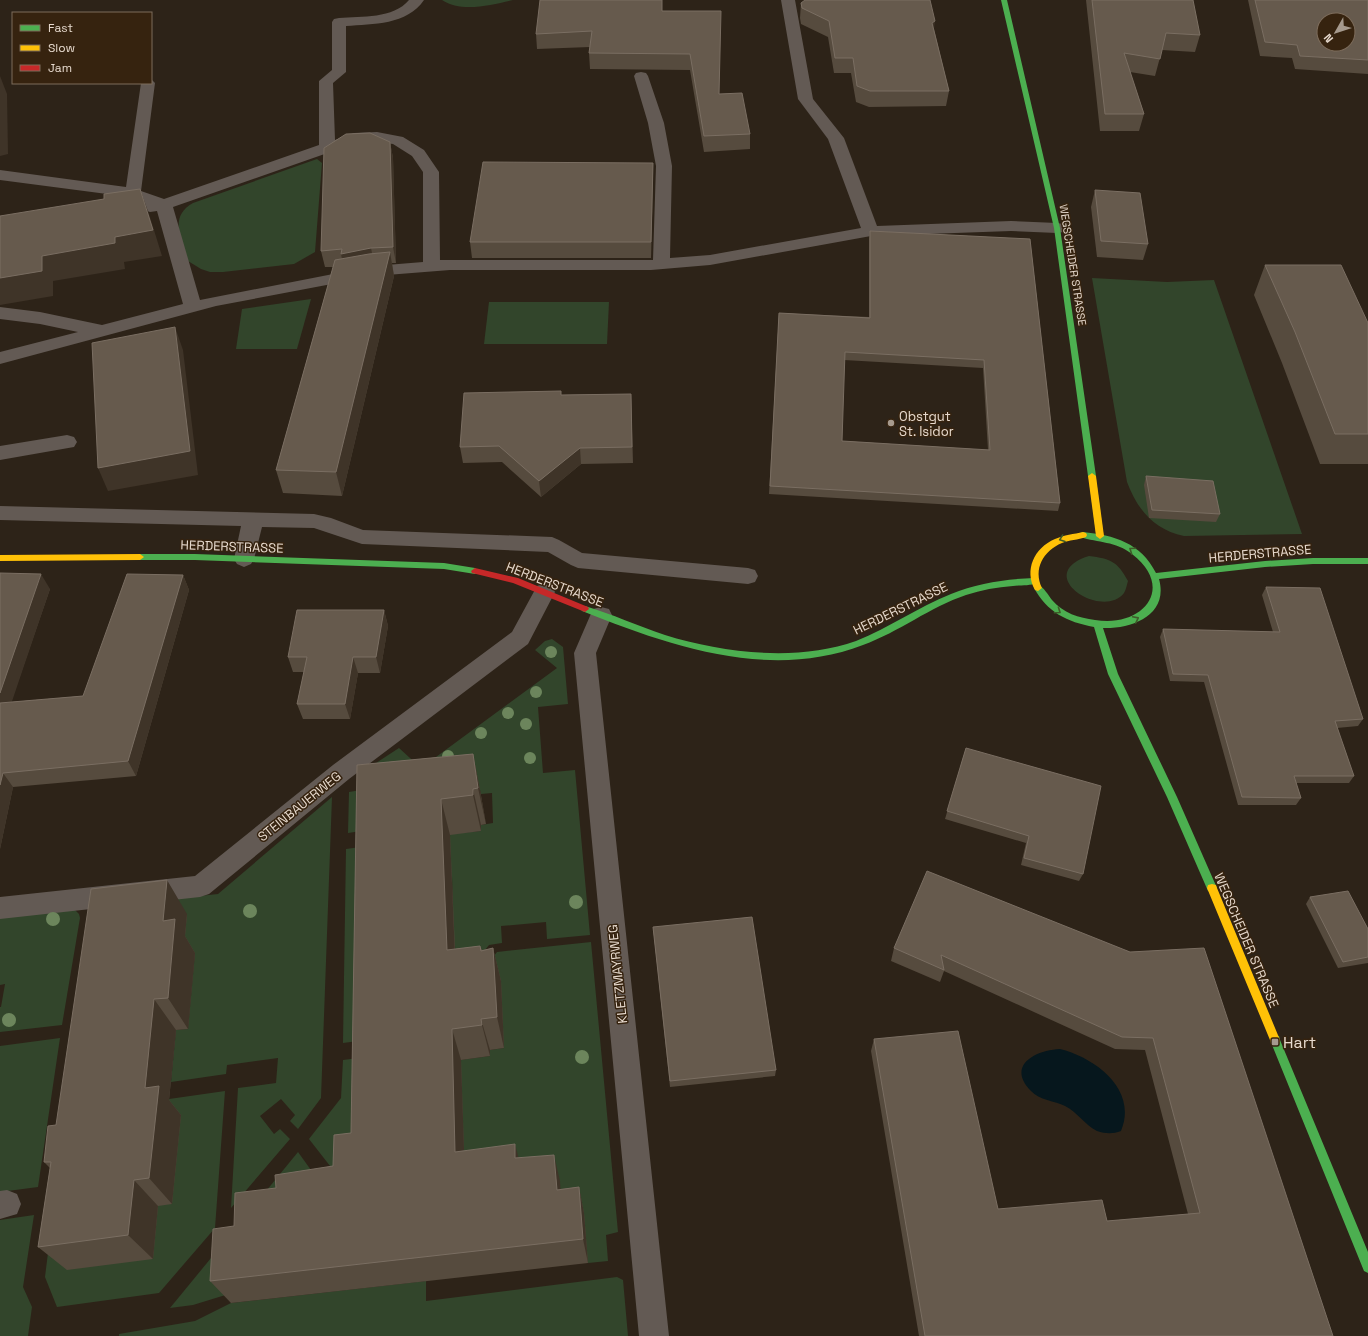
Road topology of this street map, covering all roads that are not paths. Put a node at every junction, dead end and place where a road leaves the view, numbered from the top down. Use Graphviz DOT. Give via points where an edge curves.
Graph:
graph roads {
  1 [pos="417,0"];
  2 [pos="788,0"];
  3 [pos="1004,0"];
  4 [pos="641,76"];
  5 [pos="148,84"];
  6 [pos="327,148"];
  7 [pos="0,175"];
  8 [pos="133,193"];
  9 [pos="164,205"];
  10 [pos="132,210"];
  11 [pos="1057,228"];
  12 [pos="871,231"];
  13 [pos="661,264"];
  14 [pos="432,266"];
  15 [pos="193,307"];
  16 [pos="0,313"];
  17 [pos="102,331"];
  18 [pos="0,358"];
  19 [pos="67,442"];
  20 [pos="0,453"];
  21 [pos="0,514"];
  22 [pos="253,520"];
  23 [pos="1100,536"];
  24 [pos="0,558"];
  25 [pos="244,559"];
  26 [pos="1368,561"];
  27 [pos="748,576"];
  28 [pos="1155,576"];
  29 [pos="1034,581"];
  30 [pos="544,592"];
  31 [pos="600,615"];
  32 [pos="1098,626"];
  33 [pos="0,908"];
  34 [pos="1368,1266"];
  35 [pos="654,1336"];
  1 -- 6 [label="street" via="402,13 379,19 339,22 339,72 326,81"];
  2 -- 12 [label="street" via="806,99 836,138"];
  3 -- 11 [label="street, WEGSCHEIDER STRASSE"];
  4 -- 13 [label="street" via="656,123 664,166"];
  5 -- 8 [label="street"];
  6 -- 9 [label="street"];
  6 -- 14 [label="street" via="354,138 377,137 397,140 418,154 432,172"];
  7 -- 8 [label="street"];
  8 -- 9 [label="street"];
  9 -- 10 [label="street"];
  9 -- 15 [label="street"];
  11 -- 12 [label="street" via="1012,226"];
  11 -- 23 [label="street, WEGSCHEIDER STRASSE"];
  12 -- 13 [label="street" via="710,260"];
  13 -- 14 [label="street"];
  14 -- 15 [label="street" via="374,271"];
  15 -- 17 [label="street"];
  16 -- 17 [label="street" via="40,318"];
  17 -- 18 [label="street"];
  19 -- 20 [label="street"];
  21 -- 22 [label="street"];
  22 -- 25 [label="street"];
  22 -- 27 [label="street" via="324,523 362,537 552,545 578,560"];
  28 -- 23 [label="street, one-way" via="1146,562 1131,549"];
  23 -- 29 [label="street, one-way" via="1076,535 1053,542 1040,552 1034,564"];
  24 -- 25 [label="street, HERDERSTRASSE"];
  25 -- 30 [label="street, HERDERSTRASSE" via="444,566 509,578"];
  26 -- 28 [label="street, HERDERSTRASSE" via="1265,564"];
  32 -- 28 [label="street, one-way" via="1123,624 1139,618 1153,604 1157,590"];
  29 -- 31 [label="street, HERDERSTRASSE" via="1012,581 955,596 854,645 777,657 741,656 691,647"];
  29 -- 32 [label="street, one-way" via="1041,596 1056,610 1075,620"];
  30 -- 31 [label="street, HERDERSTRASSE"];
  30 -- 33 [label="street, STEINBAUERWEG" via="520,638 341,772 200,886"];
  31 -- 35 [label="street, KLETZMAYRWEG" via="585,653"];
  32 -- 34 [label="street, WEGSCHEIDER STRASSE" via="1113,674 1172,797 1223,914"];
}
